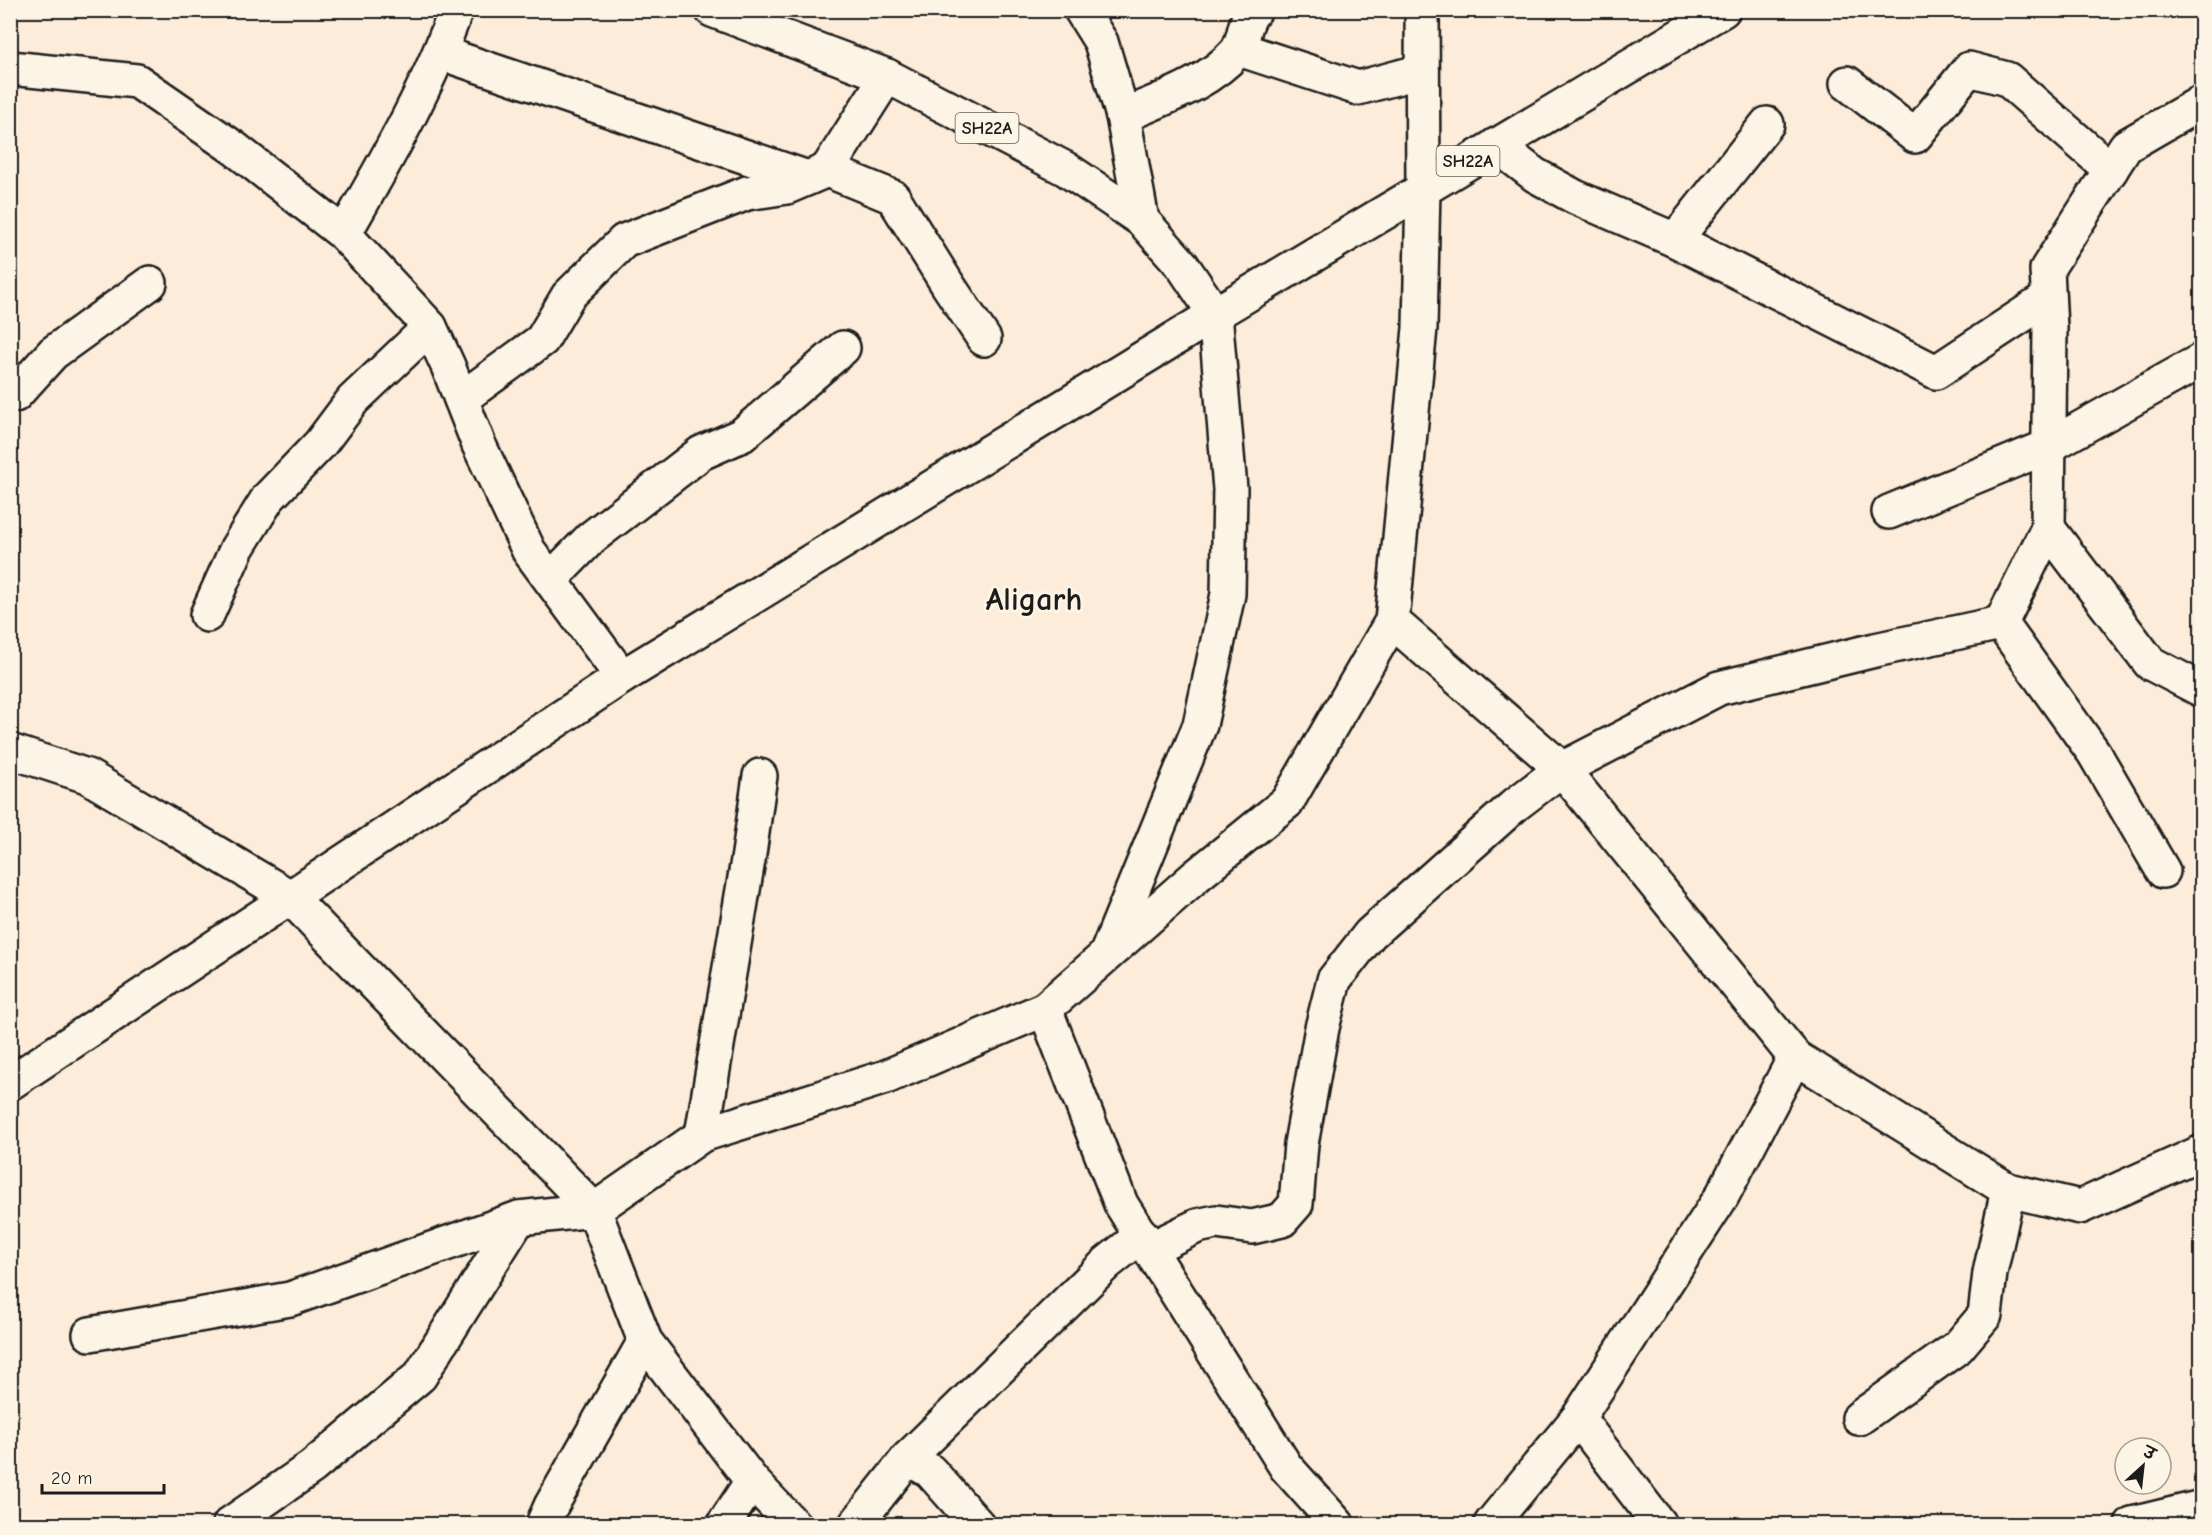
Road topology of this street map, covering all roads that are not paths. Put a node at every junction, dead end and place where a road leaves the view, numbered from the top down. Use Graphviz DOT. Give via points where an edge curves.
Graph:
graph roads {
  1 [pos="456,10"];
  2 [pos="712,10"];
  3 [pos="1081,10"];
  4 [pos="1255,10"];
  5 [pos="1422,10"];
  6 [pos="1723,10"];
  7 [pos="1239,50"];
  8 [pos="441,53"];
  9 [pos="10,68"];
  10 [pos="1422,71"];
  11 [pos="886,76"];
  12 [pos="1848,83"];
  13 [pos="2202,102"];
  14 [pos="1123,116"];
  15 [pos="1767,124"];
  16 [pos="1496,145"];
  17 [pos="2110,170"];
  18 [pos="818,174"];
  19 [pos="1423,188"];
  20 [pos="1142,220"];
  21 [pos="344,234"];
  22 [pos="1675,240"];
  23 [pos="150,283"];
  24 [pos="2048,298"];
  25 [pos="1215,314"];
  26 [pos="430,327"];
  27 [pos="984,339"];
  28 [pos="843,348"];
  29 [pos="2202,360"];
  30 [pos="10,392"];
  31 [pos="461,399"];
  32 [pos="2049,446"];
  33 [pos="1889,512"];
  34 [pos="2048,528"];
  35 [pos="551,579"];
  36 [pos="207,615"];
  37 [pos="1392,621"];
  38 [pos="2001,623"];
  39 [pos="622,677"];
  40 [pos="2202,690"];
  41 [pos="10,751"];
  42 [pos="1562,769"];
  43 [pos="760,776"];
  44 [pos="2163,871"];
  45 [pos="290,897"];
  46 [pos="1106,955"];
  47 [pos="1045,1010"];
  48 [pos="1795,1057"];
  49 [pos="10,1083"];
  50 [pos="702,1135"];
  51 [pos="2202,1152"];
  52 [pos="2008,1190"];
  53 [pos="594,1210"];
  54 [pos="519,1218"];
  55 [pos="1146,1242"];
  56 [pos="90,1334"];
  57 [pos="645,1341"];
  58 [pos="1578,1418"];
  59 [pos="1859,1418"];
  60 [pos="908,1458"];
  61 [pos="752,1480"];
  62 [pos="2202,1507"];
  63 [pos="230,1524"];
  64 [pos="543,1524"];
  65 [pos="724,1524"];
  66 [pos="793,1524"];
  67 [pos="856,1524"];
  68 [pos="977,1524"];
  69 [pos="1337,1524"];
  70 [pos="1491,1524"];
  71 [pos="1659,1524"];
  72 [pos="2132,1524"];
  1 -- 8 [label="street"];
  2 -- 11 [label="street, SH22A"];
  3 -- 14 [label="street" via="1101,42"];
  4 -- 7 [label="street" via="1248,16"];
  5 -- 10 [label="street"];
  6 -- 16 [label="street, SH22A"];
  7 -- 10 [label="street" via="1358,88"];
  7 -- 14 [label="street" via="1222,67"];
  8 -- 18 [label="street"];
  8 -- 21 [label="street"];
  9 -- 21 [label="street" via="136,81 234,148"];
  10 -- 19 [label="street"];
  11 -- 18 [label="street"];
  11 -- 20 [label="street, SH22A" via="1066,169"];
  12 -- 17 [label="street" via="1915,136 1969,69 2007,80"];
  13 -- 17 [label="street" via="2126,146"];
  14 -- 20 [label="street"];
  15 -- 22 [label="street"];
  16 -- 19 [label="street, SH22A"];
  16 -- 22 [label="street" via="1535,175 1575,197"];
  17 -- 24 [label="street" via="2047,269"];
  18 -- 27 [label="street" via="893,197"];
  18 -- 31 [label="street" via="787,188 747,193 624,241 568,296 542,340"];
  19 -- 25 [label="street, SH22A"];
  19 -- 37 [label="street" via="1420,328"];
  20 -- 25 [label="street, SH22A" via="1182,265"];
  21 -- 26 [label="street"];
  22 -- 24 [label="street" via="1936,372"];
  23 -- 30 [label="street" via="53,353 15,395"];
  24 -- 32 [label="street"];
  25 -- 39 [label="street"];
  25 -- 46 [label="street" via="1230,489 1228,594 1200,725"];
  26 -- 31 [label="street"];
  26 -- 36 [label="street" via="353,400 320,444 268,498 237,548"];
  28 -- 35 [label="street" via="742,435 701,453 591,538"];
  29 -- 32 [label="street"];
  31 -- 35 [label="street" via="529,550"];
  32 -- 33 [label="street"];
  32 -- 34 [label="street"];
  34 -- 38 [label="street"];
  34 -- 40 [label="street" via="2150,663"];
  35 -- 39 [label="street"];
  37 -- 42 [label="street"];
  37 -- 46 [label="street" via="1287,802"];
  38 -- 42 [label="street" via="1719,688"];
  38 -- 44 [label="street" via="2094,753"];
  39 -- 45 [label="street"];
  41 -- 45 [label="street" via="87,776"];
  42 -- 48 [label="street"];
  42 -- 55 [label="street" via="1516,804 1370,934 1334,980 1301,1144 1296,1204 1282,1220 1252,1227 1216,1222"];
  43 -- 50 [label="street"];
  45 -- 49 [label="street"];
  45 -- 53 [label="street"];
  46 -- 47 [label="street"];
  47 -- 50 [label="street" via="886,1077"];
  47 -- 55 [label="street" via="1121,1204"];
  48 -- 52 [label="street"];
  48 -- 58 [label="street" via="1722,1196"];
  50 -- 53 [label="street"];
  51 -- 52 [label="street" via="2080,1207"];
  52 -- 59 [label="street" via="1985,1315 1958,1347"];
  53 -- 54 [label="street"];
  53 -- 57 [label="street"];
  54 -- 56 [label="street" via="290,1299"];
  54 -- 63 [label="street" via="420,1376 312,1467"];
  55 -- 60 [label="street" via="1107,1263"];
  55 -- 69 [label="street" via="1286,1467"];
  57 -- 61 [label="street"];
  57 -- 64 [label="street"];
  58 -- 70 [label="street"];
  58 -- 71 [label="street"];
  60 -- 67 [label="street"];
  60 -- 68 [label="street" via="930,1471"];
  61 -- 65 [label="street"];
  61 -- 66 [label="street"];
  62 -- 72 [label="street"];
}
